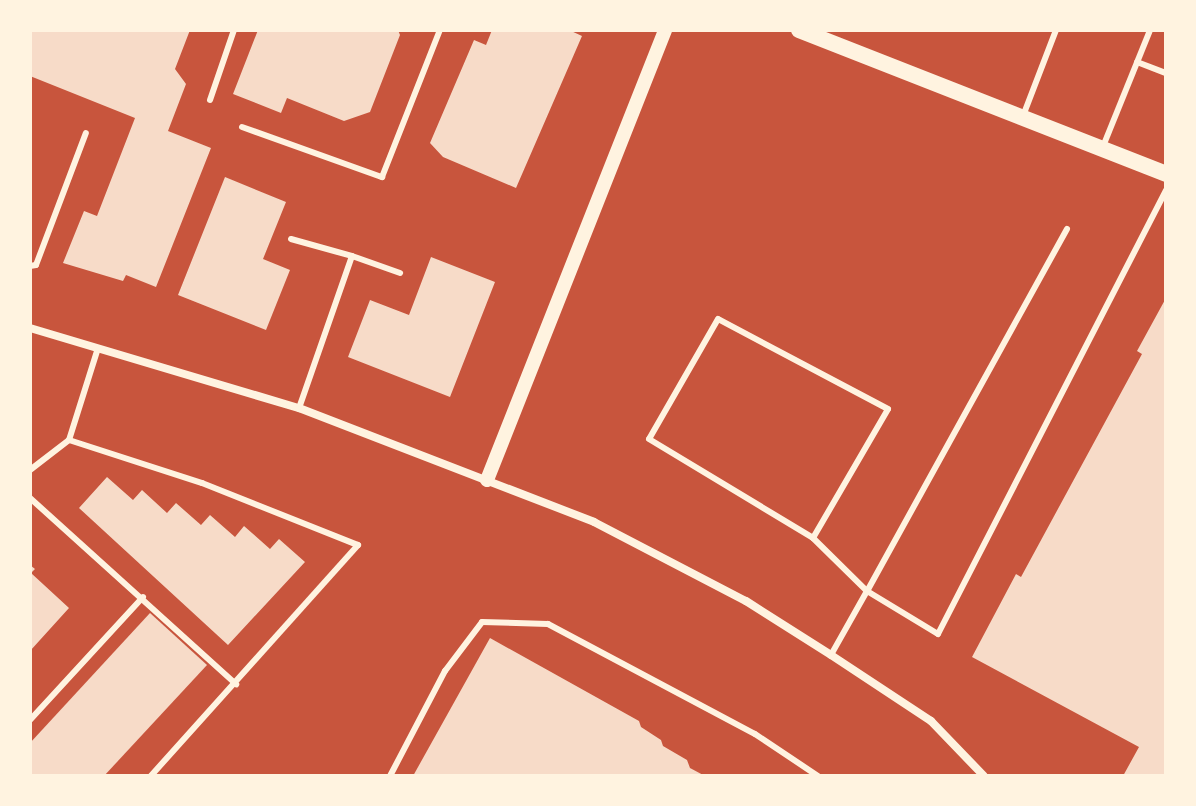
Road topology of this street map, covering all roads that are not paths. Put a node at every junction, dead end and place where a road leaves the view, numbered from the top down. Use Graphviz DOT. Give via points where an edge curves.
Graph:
graph roads {
  1 [pos="234,30"];
  2 [pos="440,30"];
  3 [pos="665,30"];
  4 [pos="799,30"];
  5 [pos="1056,30"];
  6 [pos="1150,30"];
  7 [pos="1137,62"];
  8 [pos="1166,73"];
  9 [pos="210,100"];
  10 [pos="1023,118"];
  11 [pos="242,127"];
  12 [pos="86,133"];
  13 [pos="1102,149"];
  14 [pos="1166,174"];
  15 [pos="1166,190"];
  16 [pos="1067,229"];
  17 [pos="291,239"];
  18 [pos="352,256"];
  19 [pos="30,266"];
  20 [pos="400,273"];
  21 [pos="30,328"];
  22 [pos="98,348"];
  23 [pos="299,408"];
  24 [pos="69,440"];
  25 [pos="30,470"];
  26 [pos="487,480"];
  27 [pos="30,498"];
  28 [pos="813,538"];
  29 [pos="867,591"];
  30 [pos="143,597"];
  31 [pos="831,655"];
  32 [pos="236,684"];
  33 [pos="30,720"];
  34 [pos="151,776"];
  35 [pos="390,776"];
  36 [pos="818,776"];
  37 [pos="984,776"];
  1 -- 9 [label="lane"];
  2 -- 11 [label="lane" via="382,177"];
  3 -- 26 [label="street"];
  4 -- 10 [label="main road"];
  5 -- 10 [label="lane"];
  6 -- 7 [label="lane"];
  7 -- 8 [label="lane"];
  7 -- 13 [label="lane"];
  10 -- 13 [label="main road"];
  12 -- 19 [label="lane" via="36,265"];
  13 -- 14 [label="main road"];
  15 -- 29 [label="lane" via="938,634"];
  16 -- 29 [label="lane"];
  17 -- 18 [label="lane"];
  18 -- 20 [label="lane"];
  18 -- 23 [label="lane"];
  21 -- 22 [label="street"];
  22 -- 23 [label="street"];
  22 -- 24 [label="lane"];
  23 -- 26 [label="street"];
  24 -- 25 [label="lane"];
  24 -- 32 [label="lane" via="202,483 358,545"];
  26 -- 31 [label="street" via="594,522 746,601"];
  27 -- 30 [label="lane"];
  28 -- 28 [label="lane" via="649,439 718,319 888,409"];
  28 -- 29 [label="lane"];
  29 -- 31 [label="lane"];
  30 -- 32 [label="lane"];
  30 -- 33 [label="lane"];
  31 -- 37 [label="street" via="931,721"];
  32 -- 34 [label="lane"];
  35 -- 36 [label="lane" via="445,671 482,622 548,624 755,734"];
}
